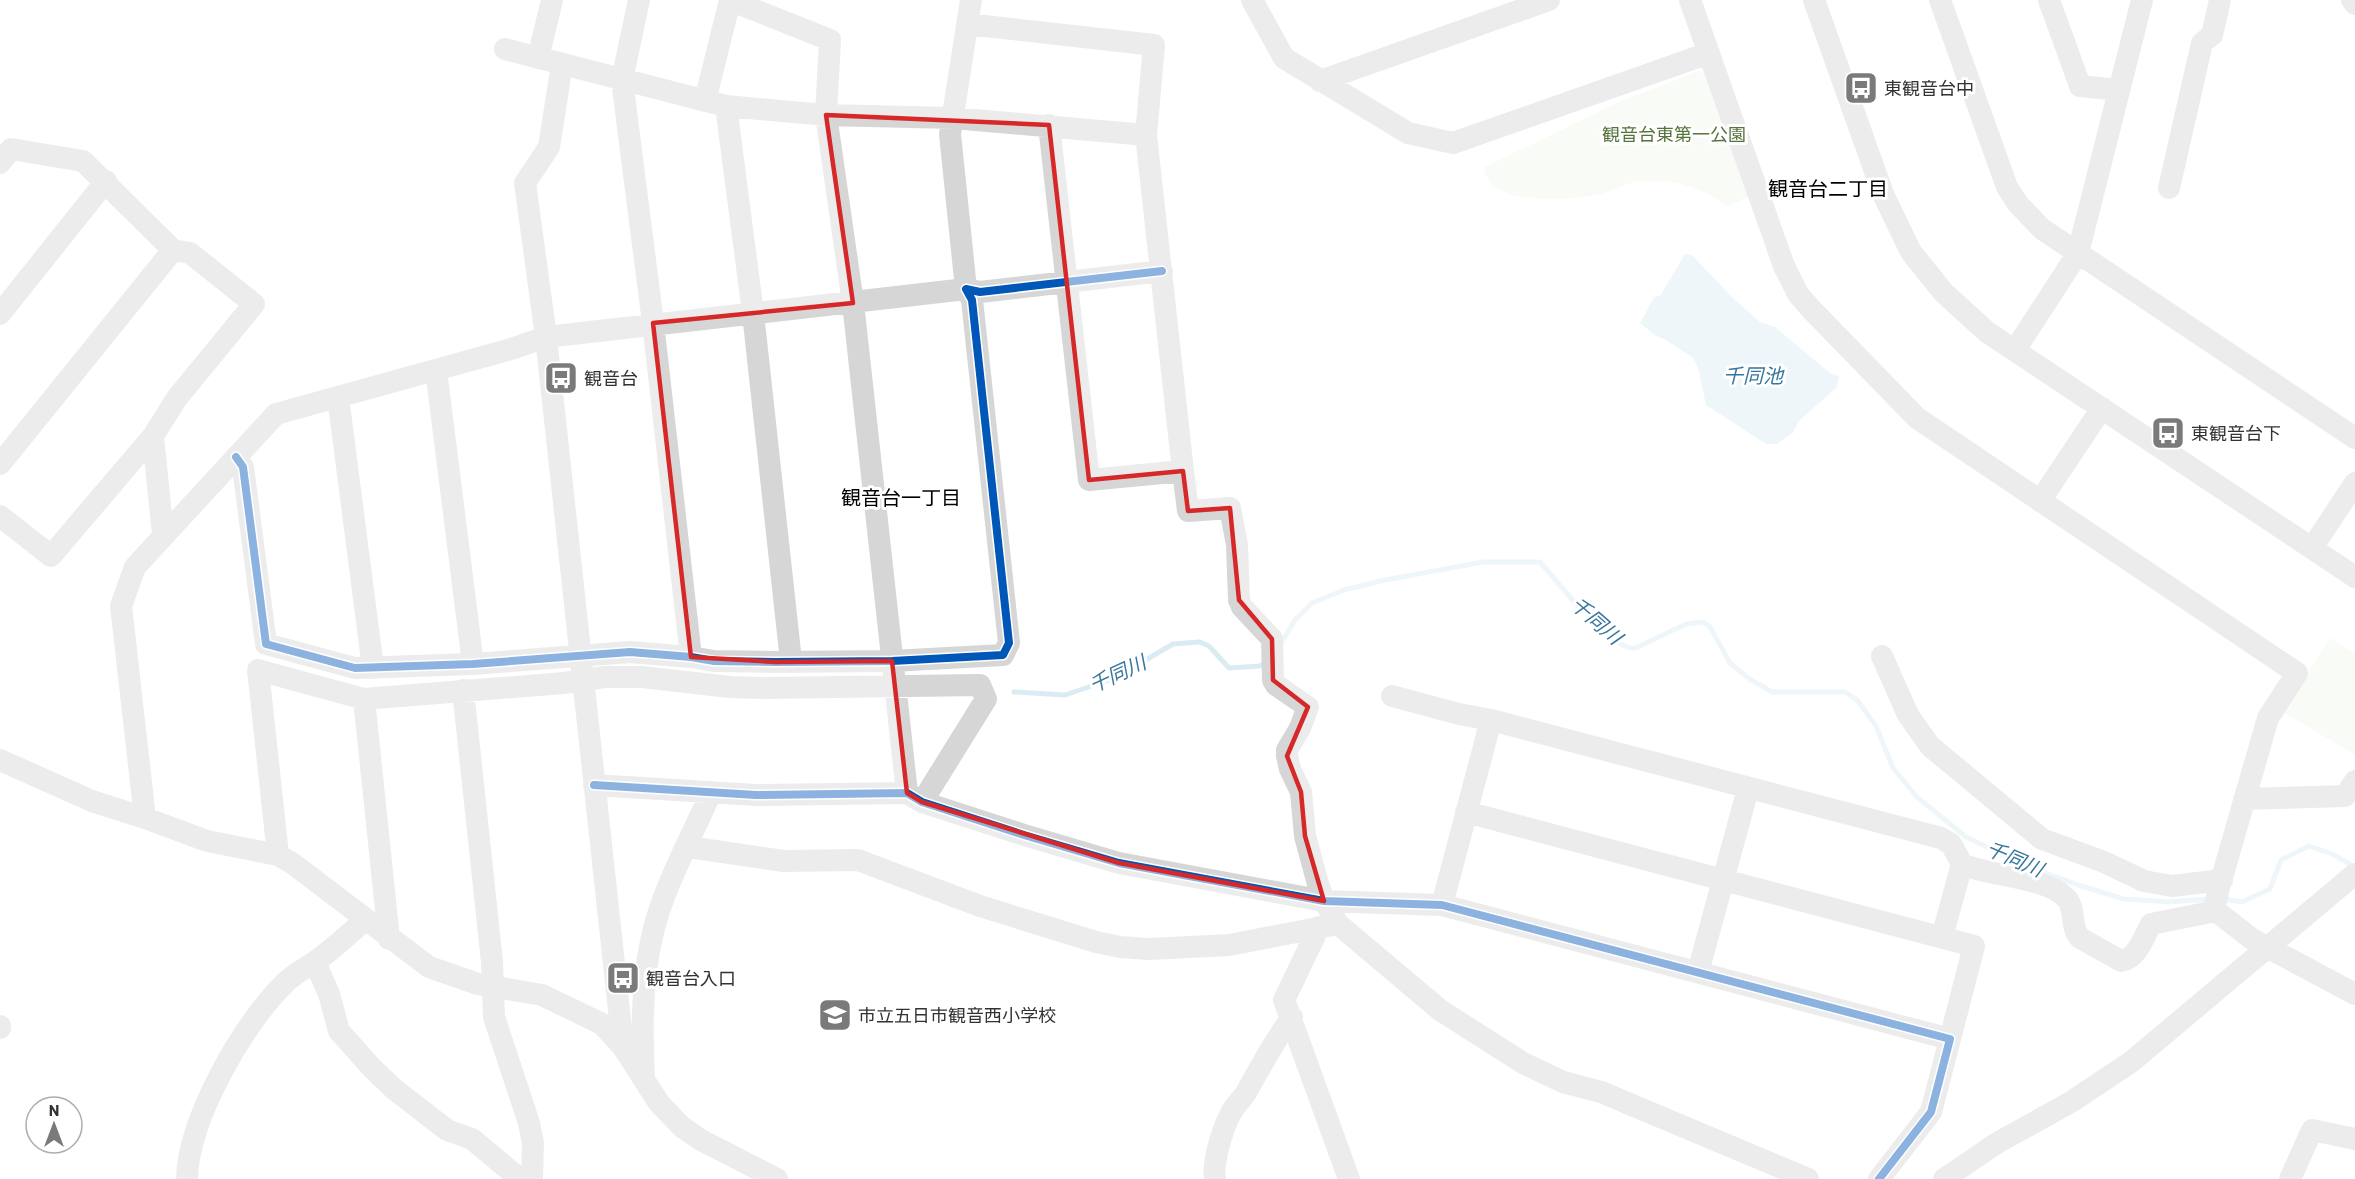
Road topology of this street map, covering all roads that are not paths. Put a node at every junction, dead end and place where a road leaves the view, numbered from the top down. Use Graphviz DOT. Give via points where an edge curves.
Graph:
graph roads {
  1 [pos="552,0"];
  2 [pos="639,0"];
  3 [pos="730,0"];
  4 [pos="736,0"];
  5 [pos="971,0"];
  6 [pos="1252,0"];
  7 [pos="1549,0"];
  8 [pos="1690,0"];
  9 [pos="1814,0"];
  10 [pos="1940,0"];
  11 [pos="2049,0"];
  12 [pos="2142,0"];
  13 [pos="2220,0"];
  14 [pos="2352,0"];
  15 [pos="2355,3"];
  16 [pos="967,24"];
  17 [pos="505,50"];
  18 [pos="1709,53"];
  19 [pos="538,58"];
  20 [pos="562,64"];
  21 [pos="622,80"];
  22 [pos="1320,81"];
  23 [pos="2119,90"];
  24 [pos="715,103"];
  25 [pos="826,115"];
  26 [pos="953,118"];
  27 [pos="1049,125"];
  28 [pos="1146,135"];
  29 [pos="0,163"];
  30 [pos="106,181"];
  31 [pos="2169,188"];
  32 [pos="173,250"];
  33 [pos="2078,253"];
  34 [pos="1162,271"];
  35 [pos="1067,282"];
  36 [pos="966,289"];
  37 [pos="853,303"];
  38 [pos="753,313"];
  39 [pos="0,314"];
  40 [pos="653,323"];
  41 [pos="546,336"];
  42 [pos="2015,350"];
  43 [pos="436,370"];
  44 [pos="338,397"];
  45 [pos="2102,408"];
  46 [pos="153,436"];
  47 [pos="2355,438"];
  48 [pos="236,457"];
  49 [pos="0,464"];
  50 [pos="1183,471"];
  51 [pos="2355,483"];
  52 [pos="2040,501"];
  53 [pos="0,516"];
  54 [pos="163,535"];
  55 [pos="2312,548"];
  56 [pos="2355,577"];
  57 [pos="579,655"];
  58 [pos="1882,656"];
  59 [pos="691,657"];
  60 [pos="892,661"];
  61 [pos="791,662"];
  62 [pos="473,664"];
  63 [pos="373,668"];
  64 [pos="583,679"];
  65 [pos="894,687"];
  66 [pos="463,690"];
  67 [pos="1392,696"];
  68 [pos="364,699"];
  69 [pos="1491,720"];
  70 [pos="0,760"];
  71 [pos="2355,782"];
  72 [pos="594,785"];
  73 [pos="1748,789"];
  74 [pos="711,792"];
  75 [pos="915,798"];
  76 [pos="2244,799"];
  77 [pos="1466,812"];
  78 [pos="145,818"];
  79 [pos="687,847"];
  80 [pos="278,855"];
  81 [pos="1962,864"];
  82 [pos="2355,874"];
  83 [pos="1724,880"];
  84 [pos="2218,896"];
  85 [pos="1324,901"];
  86 [pos="1442,905"];
  87 [pos="365,921"];
  88 [pos="1328,926"];
  89 [pos="1942,937"];
  90 [pos="389,939"];
  91 [pos="2268,948"];
  92 [pos="315,962"];
  93 [pos="1698,972"];
  94 [pos="492,986"];
  95 [pos="2355,994"];
  96 [pos="1292,1017"];
  97 [pos="1950,1039"];
  98 [pos="623,1047"];
  99 [pos="644,1081"];
  100 [pos="2355,1139"];
  101 [pos="187,1179"];
  102 [pos="520,1179"];
  103 [pos="532,1179"];
  104 [pos="777,1179"];
  105 [pos="1215,1179"];
  106 [pos="1350,1179"];
  107 [pos="1808,1179"];
  108 [pos="1879,1179"];
  109 [pos="1944,1179"];
  110 [pos="2290,1179"];
  1 -- 19 [label="street"];
  2 -- 21 [label="street"];
  3 -- 24 [label="street"];
  4 -- 25 [label="street" via="830,40"];
  5 -- 16 [label="street"];
  6 -- 22 [label="street" via="1284,58"];
  7 -- 22 [label="street"];
  8 -- 18 [label="street"];
  9 -- 42 [label="street" via="1883,194 1911,252 1944,293 1987,332"];
  10 -- 33 [label="street" via="2007,187 2042,229"];
  11 -- 23 [label="street" via="2080,86"];
  12 -- 23 [label="street"];
  13 -- 31 [label="street" via="2212,35 2202,43"];
  14 -- 15 [label="street"];
  16 -- 26 [label="street"];
  16 -- 28 [label="street" via="1154,45"];
  17 -- 19 [label="street"];
  18 -- 22 [label="street" via="1453,142 1408,133"];
  18 -- 52 [label="street" via="1784,266 1798,294 1917,418"];
  19 -- 20 [label="street"];
  20 -- 21 [label="street"];
  20 -- 41 [label="street" via="549,147 525,183"];
  21 -- 24 [label="street"];
  21 -- 40 [label="street"];
  23 -- 33 [label="street"];
  24 -- 25 [label="street"];
  24 -- 38 [label="street"];
  25 -- 26 [label="street"];
  25 -- 37 [label="street"];
  26 -- 27 [label="street"];
  26 -- 36 [label="street" via="950,134"];
  27 -- 28 [label="street"];
  27 -- 35 [label="street"];
  28 -- 34 [label="street"];
  29 -- 30 [label="street" via="11,149 84,161"];
  30 -- 32 [label="street"];
  30 -- 39 [label="street"];
  32 -- 46 [label="street" via="190,253 254,304 177,398"];
  32 -- 49 [label="street"];
  33 -- 42 [label="street"];
  33 -- 47 [label="street"];
  34 -- 35 [label="street"];
  34 -- 50 [label="street"];
  35 -- 36 [label="street" via="980,292"];
  35 -- 50 [label="street" via="1089,480"];
  36 -- 37 [label="street"];
  36 -- 60 [label="street" via="972,300 1009,643 1003,655"];
  37 -- 38 [label="street"];
  37 -- 60 [label="street"];
  38 -- 40 [label="street"];
  38 -- 61 [label="street"];
  40 -- 41 [label="street"];
  40 -- 59 [label="street"];
  41 -- 43 [label="street"];
  41 -- 57 [label="street"];
  42 -- 45 [label="street"];
  43 -- 44 [label="street"];
  43 -- 62 [label="street"];
  44 -- 48 [label="street" via="276,414"];
  44 -- 63 [label="street"];
  45 -- 52 [label="street"];
  45 -- 55 [label="street"];
  46 -- 53 [label="street" via="51,556"];
  46 -- 54 [label="street"];
  48 -- 54 [label="street"];
  48 -- 63 [label="street" via="243,467 266,644 355,668"];
  50 -- 85 [label="street" via="1188,511 1230,508 1237,545 1239,600 1272,639 1271,674 1276,685 1308,707 1287,756 1301,792 1305,836"];
  51 -- 55 [label="street"];
  52 -- 76 [label="street" via="2296,673 2268,718"];
  54 -- 78 [label="street" via="135,567 122,606"];
  55 -- 56 [label="street"];
  57 -- 59 [label="street" via="630,652"];
  57 -- 62 [label="street"];
  57 -- 64 [label="street"];
  58 -- 84 [label="street" via="1908,715 1930,746 2042,839 2144,881"];
  59 -- 61 [label="street"];
  60 -- 61 [label="street"];
  60 -- 65 [label="street"];
  62 -- 63 [label="street"];
  64 -- 65 [label="street" via="642,677 763,688"];
  64 -- 66 [label="street"];
  64 -- 72 [label="street"];
  65 -- 75 [label="street"];
  65 -- 75 [label="street" via="980,685 986,699"];
  66 -- 68 [label="street"];
  66 -- 94 [label="street"];
  67 -- 69 [label="street"];
  68 -- 80 [label="street" via="258,670"];
  68 -- 90 [label="street"];
  69 -- 73 [label="street"];
  69 -- 77 [label="street"];
  70 -- 78 [label="street" via="92,801"];
  71 -- 76 [label="street" via="2345,796"];
  72 -- 74 [label="street"];
  72 -- 98 [label="street"];
  73 -- 81 [label="street" via="1941,838 1951,844"];
  73 -- 83 [label="street"];
  74 -- 75 [label="street"];
  74 -- 79 [label="street"];
  75 -- 85 [label="street" via="1119,863"];
  76 -- 84 [label="street"];
  77 -- 83 [label="street"];
  77 -- 86 [label="street"];
  78 -- 80 [label="street" via="207,841"];
  79 -- 88 [label="street" via="784,861 858,860 980,906 1120,947 1200,948"];
  79 -- 99 [label="street" via="660,910 648,955"];
  80 -- 87 [label="street"];
  81 -- 84 [label="street" via="2056,891 2070,904 2080,938 2121,961 2133,956 2151,924"];
  81 -- 89 [label="street"];
  82 -- 91 [label="street"];
  83 -- 89 [label="street"];
  83 -- 93 [label="street"];
  84 -- 91 [label="street" via="2252,939"];
  85 -- 86 [label="street"];
  85 -- 88 [label="street"];
  86 -- 93 [label="street"];
  87 -- 90 [label="street"];
  87 -- 92 [label="street"];
  88 -- 96 [label="street" via="1284,1000"];
  88 -- 107 [label="street" via="1440,1010 1523,1063"];
  89 -- 97 [label="street" via="1974,946"];
  90 -- 94 [label="street" via="429,968"];
  91 -- 95 [label="street"];
  91 -- 109 [label="street" via="2131,1062"];
  92 -- 101 [label="street" via="284,984 232,1054 191,1149"];
  92 -- 102 [label="street" via="339,1031 372,1068 438,1123 454,1134 472,1139"];
  93 -- 97 [label="street"];
  94 -- 98 [label="street" via="542,995 562,1004 602,1024"];
  94 -- 103 [label="street" via="494,1017 533,1143"];
  96 -- 105 [label="street" via="1233,1109 1215,1164"];
  96 -- 106 [label="street"];
  97 -- 108 [label="street" via="1931,1112"];
  98 -- 99 [label="street"];
  99 -- 104 [label="street" via="681,1127"];
  100 -- 110 [label="street" via="2312,1130"];
}
